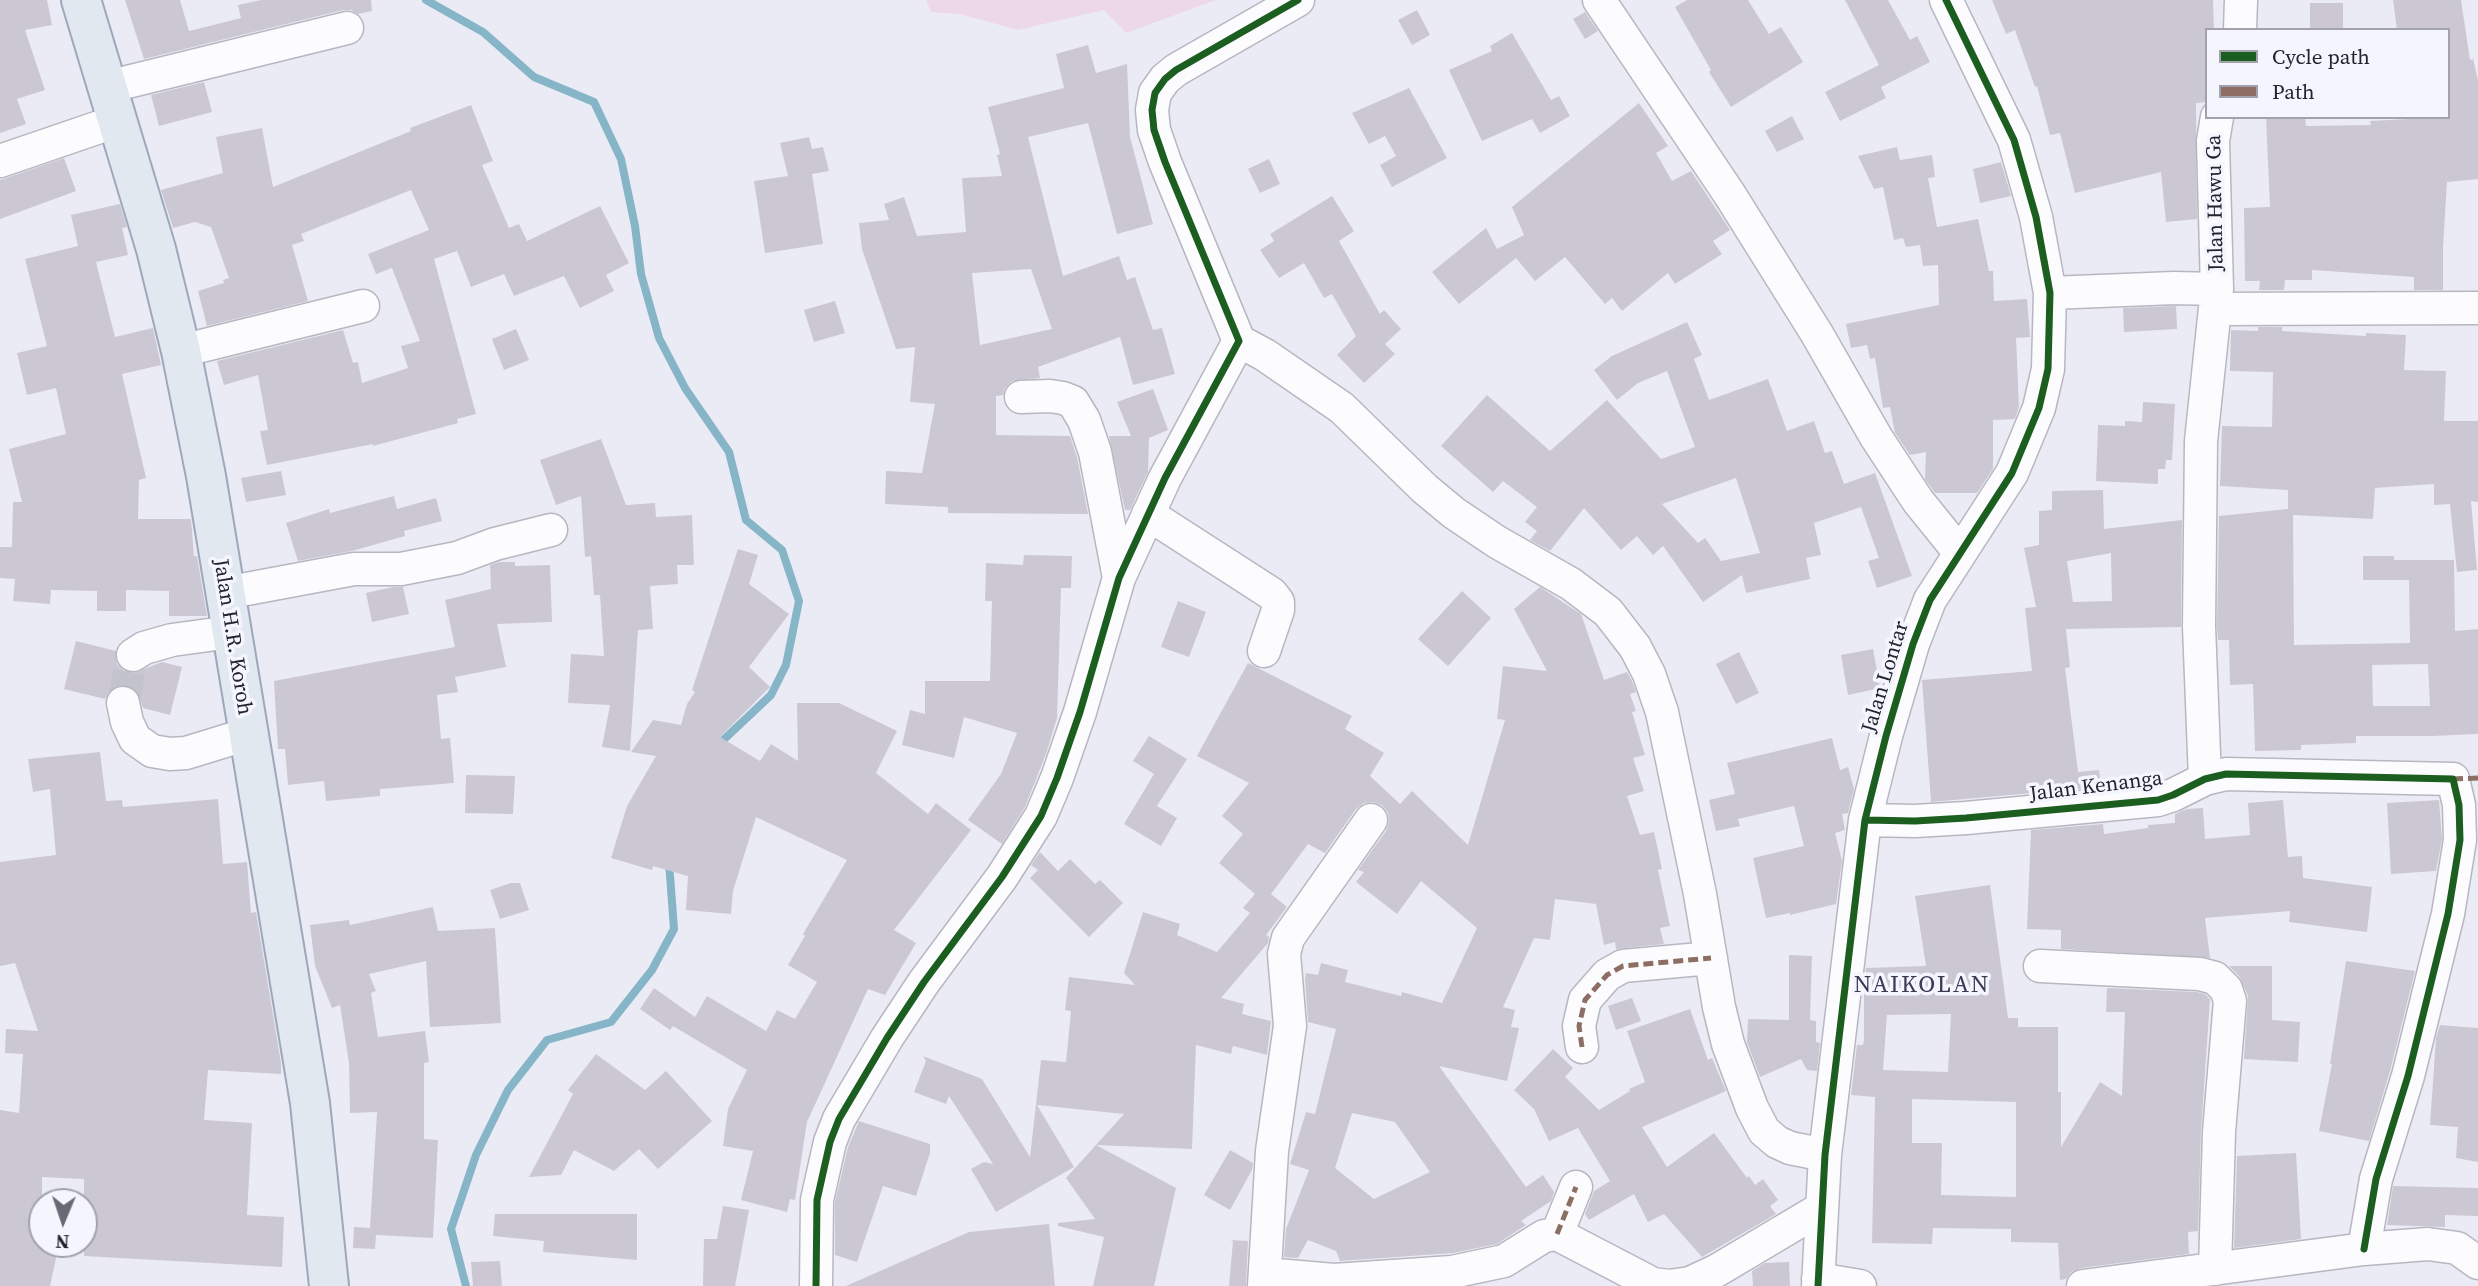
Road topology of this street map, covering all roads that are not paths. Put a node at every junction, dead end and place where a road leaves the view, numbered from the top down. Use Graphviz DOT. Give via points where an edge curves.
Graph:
graph roads {
  1 [pos="81,0"];
  2 [pos="1298,0"];
  3 [pos="1599,0"];
  4 [pos="1946,0"];
  5 [pos="2241,0"];
  6 [pos="347,28"];
  7 [pos="2241,28"];
  8 [pos="112,104"];
  9 [pos="2217,119"];
  10 [pos="0,161"];
  11 [pos="2049,293"];
  12 [pos="2216,299"];
  13 [pos="363,306"];
  14 [pos="2478,308"];
  15 [pos="1239,341"];
  16 [pos="181,351"];
  17 [pos="1021,397"];
  18 [pos="1148,514"];
  19 [pos="551,530"];
  20 [pos="1960,553"];
  21 [pos="1119,578"];
  22 [pos="225,593"];
  23 [pos="231,632"];
  24 [pos="1264,650"];
  25 [pos="133,655"];
  26 [pos="123,703"];
  27 [pos="248,734"];
  28 [pos="2205,779"];
  29 [pos="1371,820"];
  30 [pos="1865,820"];
  31 [pos="1711,958"];
  32 [pos="2040,966"];
  33 [pos="1582,1047"];
  34 [pos="1825,1155"];
  35 [pos="1576,1187"];
  36 [pos="1822,1208"];
  37 [pos="1557,1234"];
  38 [pos="2364,1249"];
  39 [pos="2478,1263"];
  40 [pos="2215,1269"];
  41 [pos="1264,1280"];
  42 [pos="1818,1282"];
  43 [pos="329,1286"];
  44 [pos="816,1286"];
  45 [pos="1860,1286"];
  46 [pos="2083,1286"];
  1 -- 8 [label="main road, Jalan H.R. Koroh"];
  2 -- 15 [label="street" via="1176,70 1155,93 1154,130"];
  3 -- 20 [label="street" via="1737,206 1876,437 1918,501"];
  4 -- 11 [label="street, Jalan Lontar" via="2014,140 2036,217"];
  5 -- 7 [label="street"];
  6 -- 8 [label="street"];
  8 -- 10 [label="street"];
  8 -- 16 [label="main road, Jalan H.R. Koroh"];
  9 -- 12 [label="street, Jalan Hawu Ga" via="2213,141"];
  11 -- 12 [label="street" via="2174,288"];
  11 -- 20 [label="street, Jalan Lontar" via="2048,369 2039,408 2012,472"];
  12 -- 14 [label="street"];
  12 -- 28 [label="street, Jalan Hawu Ga" via="2201,441 2199,626"];
  13 -- 16 [label="street"];
  15 -- 18 [label="street"];
  15 -- 31 [label="street" via="1342,408 1454,513 1571,584 1608,612 1635,647 1662,712"];
  16 -- 22 [label="main road, Jalan H.R. Koroh"];
  17 -- 21 [label="street" via="1063,398 1073,402 1084,420"];
  18 -- 21 [label="street"];
  18 -- 24 [label="street" via="1272,594 1278,610"];
  19 -- 22 [label="street" via="401,569 354,569"];
  20 -- 30 [label="street, Jalan Lontar" via="1930,600 1913,644"];
  21 -- 44 [label="street" via="1080,712 1041,816 1003,877 924,982 839,1119 817,1200"];
  22 -- 23 [label="main road, Jalan H.R. Koroh"];
  23 -- 25 [label="street" via="172,640"];
  23 -- 27 [label="main road, Jalan H.R. Koroh"];
  26 -- 27 [label="street" via="135,739 152,751 186,753"];
  27 -- 43 [label="main road, Jalan H.R. Koroh" via="310,1103"];
  28 -- 30 [label="street, Jalan Kenanga" via="2158,800 1915,821"];
  28 -- 38 [label="street, Jalan Kenanga" via="2226,774 2453,779 2460,840 2448,914 2409,1076 2375,1179"];
  29 -- 41 [label="street" via="1288,938 1284,954 1290,1026 1272,1152"];
  30 -- 34 [label="street, Jalan Lontar"];
  31 -- 33 [label="street" via="1623,966 1607,975 1585,1000 1578,1026"];
  31 -- 34 [label="street" via="1728,1044 1764,1131 1790,1148"];
  32 -- 40 [label="street" via="2200,974 2215,978 2227,989 2230,1001 2219,1132"];
  34 -- 36 [label="street, Jalan Lontar"];
  35 -- 37 [label="street"];
  36 -- 37 [label="street" via="1716,1271 1690,1283 1669,1286 1653,1284"];
  36 -- 42 [label="street, Jalan Lontar"];
  37 -- 41 [label="street" via="1544,1236 1504,1261 1452,1272"];
  38 -- 39 [label="street" via="2428,1244 2457,1248"];
  38 -- 40 [label="street"];
  40 -- 46 [label="street"];
  42 -- 45 [label="street"];
}
